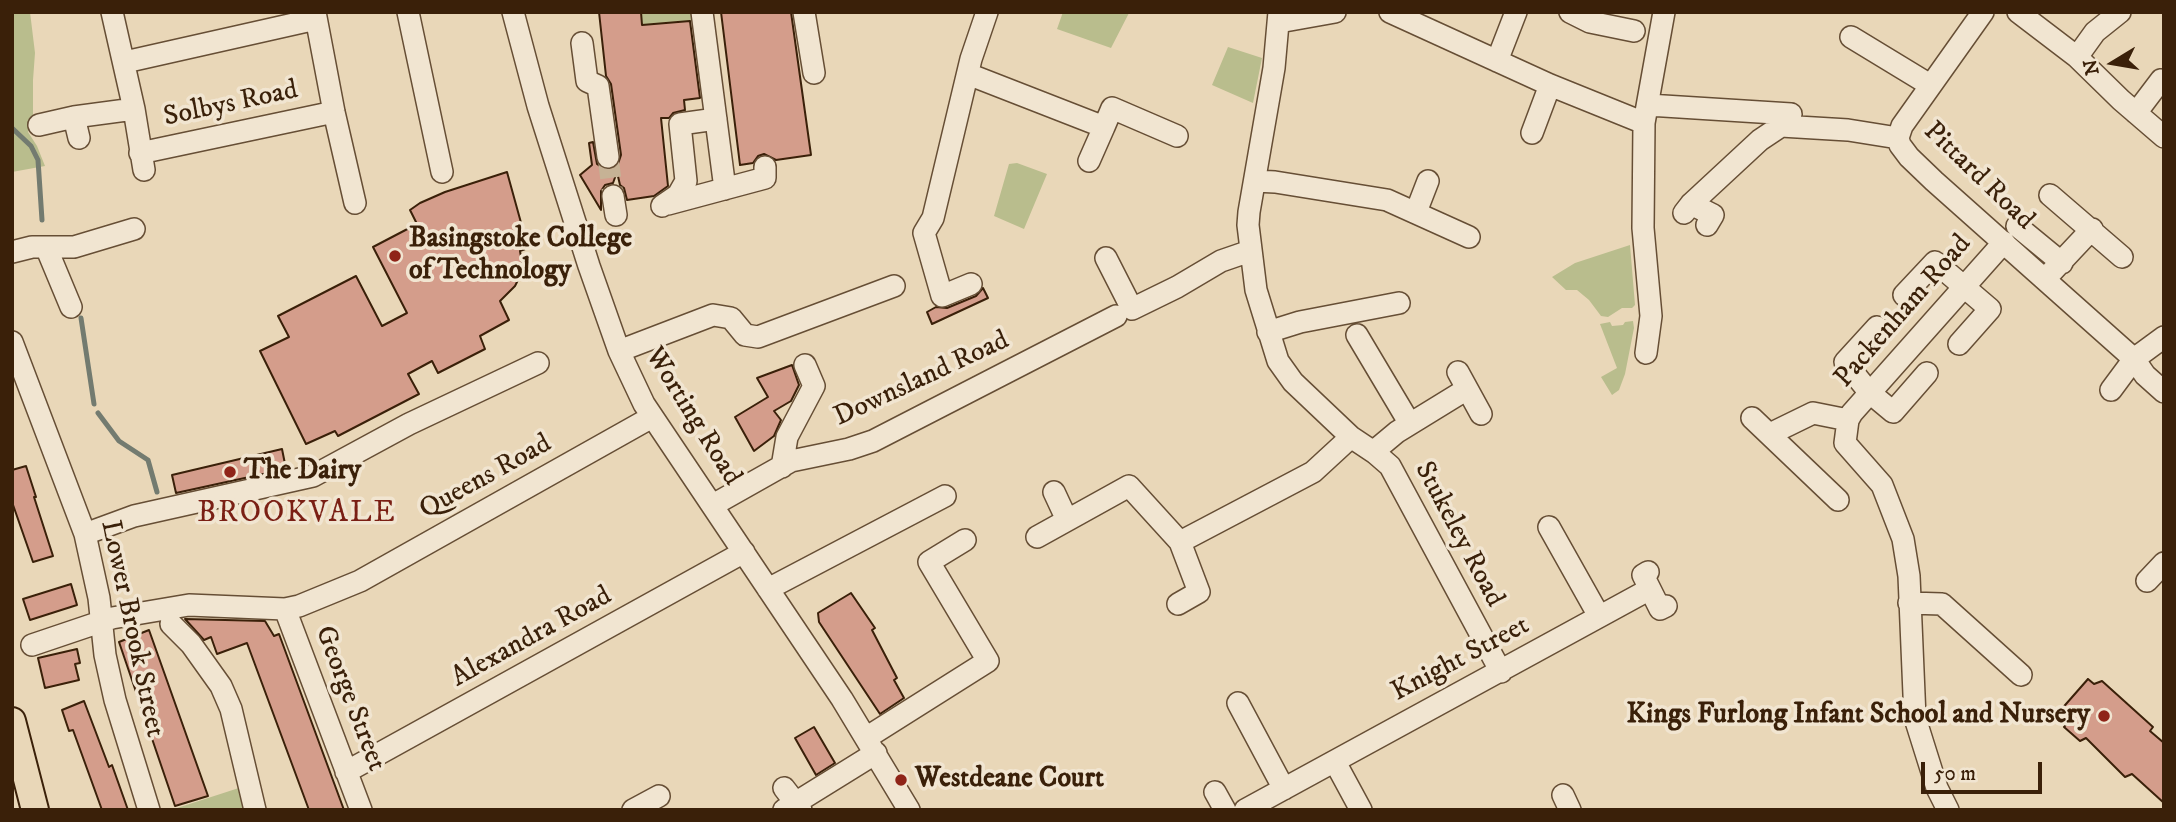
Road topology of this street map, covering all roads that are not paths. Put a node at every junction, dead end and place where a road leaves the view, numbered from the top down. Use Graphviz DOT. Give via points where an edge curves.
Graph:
graph roads {
  1 [pos="112,12"];
  2 [pos="408,12"];
  3 [pos="513,12"];
  4 [pos="702,12"];
  5 [pos="804,12"];
  6 [pos="988,12"];
  7 [pos="1335,12"];
  8 [pos="1390,12"];
  9 [pos="1516,12"];
  10 [pos="1570,12"];
  11 [pos="1664,12"];
  12 [pos="1983,12"];
  13 [pos="2018,12"];
  14 [pos="2120,12"];
  15 [pos="315,16"];
  16 [pos="1279,17"];
  17 [pos="1634,31"];
  18 [pos="1851,37"];
  19 [pos="582,43"];
  20 [pos="2077,57"];
  21 [pos="1497,61"];
  22 [pos="125,62"];
  23 [pos="814,73"];
  24 [pos="968,74"];
  25 [pos="2154,78"];
  26 [pos="1550,85"];
  27 [pos="1930,85"];
  28 [pos="134,109"];
  29 [pos="2132,109"];
  30 [pos="334,112"];
  31 [pos="1646,114"];
  32 [pos="1791,114"];
  33 [pos="74,117"];
  34 [pos="716,119"];
  35 [pos="39,125"];
  36 [pos="1104,127"];
  37 [pos="1532,133"];
  38 [pos="1177,136"];
  39 [pos="2164,137"];
  40 [pos="79,138"];
  41 [pos="1898,138"];
  42 [pos="608,157"];
  43 [pos="1089,161"];
  44 [pos="765,167"];
  45 [pos="442,172"];
  46 [pos="1255,181"];
  47 [pos="1428,181"];
  48 [pos="725,189"];
  49 [pos="2049,195"];
  50 [pos="355,203"];
  51 [pos="1406,208"];
  52 [pos="1707,225"];
  53 [pos="134,229"];
  54 [pos="2092,229"];
  55 [pos="2011,234"];
  56 [pos="1469,237"];
  57 [pos="46,247"];
  58 [pos="1250,251"];
  59 [pos="12,252"];
  60 [pos="2122,257"];
  61 [pos="1106,258"];
  62 [pos="2062,263"];
  63 [pos="2045,279"];
  64 [pos="971,285"];
  65 [pos="894,286"];
  66 [pos="1963,288"];
  67 [pos="1904,295"];
  68 [pos="1399,303"];
  69 [pos="71,307"];
  70 [pos="1124,313"];
  71 [pos="1877,327"];
  72 [pos="1268,331"];
  73 [pos="1357,335"];
  74 [pos="2164,337"];
  75 [pos="12,342"];
  76 [pos="1959,344"];
  77 [pos="619,351"];
  78 [pos="1646,354"];
  79 [pos="2134,359"];
  80 [pos="538,363"];
  81 [pos="806,365"];
  82 [pos="1927,373"];
  83 [pos="2111,390"];
  84 [pos="1869,392"];
  85 [pos="2164,392"];
  86 [pos="1481,414"];
  87 [pos="652,417"];
  88 [pos="1752,418"];
  89 [pos="1848,420"];
  90 [pos="1410,424"];
  91 [pos="1770,434"];
  92 [pos="1351,437"];
  93 [pos="1376,453"];
  94 [pos="782,467"];
  95 [pos="1054,492"];
  96 [pos="945,496"];
  97 [pos="1838,500"];
  98 [pos="713,505"];
  99 [pos="1067,520"];
  100 [pos="1549,527"];
  101 [pos="85,534"];
  102 [pos="1037,537"];
  103 [pos="965,540"];
  104 [pos="1180,542"];
  105 [pos="744,552"];
  106 [pos="2164,563"];
  107 [pos="2147,581"];
  108 [pos="768,589"];
  109 [pos="1909,603"];
  110 [pos="1178,604"];
  111 [pos="1666,606"];
  112 [pos="285,609"];
  113 [pos="1599,616"];
  114 [pos="100,621"];
  115 [pos="171,624"];
  116 [pos="32,645"];
  117 [pos="1501,672"];
  118 [pos="2021,675"];
  119 [pos="1238,703"];
  120 [pos="12,721"];
  121 [pos="871,745"];
  122 [pos="1335,762"];
  123 [pos="346,772"];
  124 [pos="1284,789"];
  125 [pos="659,796"];
  126 [pos="791,802"];
  127 [pos="35,810"];
  128 [pos="149,810"];
  129 [pos="255,810"];
  130 [pos="360,810"];
  131 [pos="633,810"];
  132 [pos="909,810"];
  133 [pos="1245,810"];
  134 [pos="1361,810"];
  135 [pos="1948,810"];
  1 -- 22 [label="street"];
  2 -- 45 [label="street"];
  3 -- 77 [label="street, Worting Road" via="555,159"];
  4 -- 34 [label="street"];
  5 -- 23 [label="street"];
  6 -- 24 [label="street"];
  7 -- 16 [label="street"];
  8 -- 21 [label="street"];
  9 -- 21 [label="street"];
  10 -- 17 [label="street" via="1590,22"];
  11 -- 31 [label="street"];
  12 -- 27 [label="street, Pittard Road"];
  13 -- 20 [label="street"];
  14 -- 20 [label="street" via="2095,32"];
  15 -- 22 [label="street"];
  15 -- 30 [label="street"];
  16 -- 46 [label="street, Stukeley Road"];
  18 -- 27 [label="street"];
  19 -- 42 [label="street" via="587,81 598,86"];
  20 -- 29 [label="street"];
  21 -- 26 [label="street"];
  22 -- 28 [label="street"];
  24 -- 36 [label="street"];
  24 -- 64 [label="street" via="933,218 924,233 942,296"];
  25 -- 29 [label="street"];
  26 -- 31 [label="street"];
  26 -- 37 [label="street"];
  27 -- 41 [label="street, Pittard Road"];
  28 -- 30 [label="street, Solbys Road" via="142,161"];
  28 -- 33 [label="street"];
  29 -- 39 [label="street"];
  30 -- 50 [label="street"];
  31 -- 32 [label="street"];
  31 -- 78 [label="street" via="1644,241 1651,316"];
  33 -- 35 [label="street"];
  33 -- 40 [label="street"];
  34 -- 48 [label="street"];
  34 -- 48 [label="street" via="680,124 686,181 678,195 662,206"];
  36 -- 38 [label="street" via="1112,108"];
  36 -- 43 [label="street"];
  41 -- 52 [label="street" via="1781,126 1687,208 1713,215"];
  41 -- 55 [label="street, Pittard Road" via="1909,158"];
  44 -- 48 [label="street" via="765,178"];
  46 -- 51 [label="street" via="1374,198"];
  46 -- 58 [label="street, Stukeley Road" via="1249,212"];
  47 -- 51 [label="street"];
  49 -- 54 [label="street"];
  51 -- 56 [label="street"];
  53 -- 57 [label="street" via="74,247"];
  54 -- 60 [label="street"];
  54 -- 62 [label="street"];
  55 -- 62 [label="street"];
  55 -- 63 [label="street, Pittard Road"];
  55 -- 66 [label="street, Packenham Road"];
  57 -- 59 [label="street"];
  57 -- 69 [label="street"];
  58 -- 70 [label="street, Downsland Road" via="1221,261"];
  58 -- 72 [label="street, Stukeley Road"];
  61 -- 70 [label="street"];
  62 -- 63 [label="street"];
  63 -- 79 [label="street, Pittard Road"];
  65 -- 77 [label="street" via="758,337 745,335 731,318 713,315"];
  66 -- 67 [label="street" via="1935,262"];
  66 -- 76 [label="street" via="1990,309"];
  66 -- 84 [label="street, Packenham Road"];
  68 -- 72 [label="street"];
  70 -- 94 [label="street, Downsland Road" via="873,441"];
  71 -- 84 [label="street" via="1845,362"];
  72 -- 92 [label="street, Stukeley Road" via="1287,376"];
  73 -- 90 [label="street"];
  74 -- 79 [label="street"];
  75 -- 101 [label="street, Lower Brook Street"];
  77 -- 87 [label="street, Worting Road"];
  79 -- 83 [label="street"];
  79 -- 85 [label="street, Pittard Road"];
  80 -- 101 [label="street" via="313,476 134,516"];
  81 -- 94 [label="street" via="814,386 787,437"];
  82 -- 84 [label="street" via="1893,412"];
  84 -- 89 [label="street, Packenham Road"];
  86 -- 90 [label="street" via="1463,381"];
  87 -- 98 [label="street, Worting Road"];
  87 -- 112 [label="street, Queens Road" via="360,581"];
  88 -- 91 [label="street"];
  89 -- 91 [label="street, Packenham Road" via="1813,412"];
  89 -- 109 [label="street, Packenham Road" via="1845,443 1882,485 1903,539"];
  90 -- 93 [label="street"];
  91 -- 97 [label="street"];
  92 -- 93 [label="street, Stukeley Road"];
  92 -- 104 [label="street" via="1313,471"];
  93 -- 117 [label="street, Stukeley Road" via="1390,466"];
  94 -- 98 [label="street, Downsland Road"];
  95 -- 99 [label="street"];
  96 -- 108 [label="street"];
  98 -- 105 [label="street, Worting Road"];
  99 -- 102 [label="street"];
  99 -- 104 [label="street" via="1129,486"];
  100 -- 113 [label="street"];
  101 -- 114 [label="street, Lower Brook Street"];
  103 -- 121 [label="street" via="929,562 988,661"];
  104 -- 110 [label="street" via="1199,592"];
  105 -- 108 [label="street, Worting Road"];
  105 -- 123 [label="street, Alexandra Road"];
  106 -- 107 [label="street"];
  108 -- 121 [label="street, Worting Road"];
  109 -- 118 [label="street" via="1942,604"];
  109 -- 135 [label="street, Packenham Road" via="1915,718"];
  111 -- 113 [label="street, Knight Street" via="1660,609 1649,581"];
  112 -- 114 [label="street, Queens Road" via="189,605"];
  112 -- 123 [label="street, George Street"];
  113 -- 117 [label="street, Knight Street"];
  114 -- 116 [label="street, Queens Road"];
  114 -- 128 [label="street, Lower Brook Street" via="115,700"];
  115 -- 129 [label="street" via="221,685"];
  117 -- 122 [label="street, Knight Street"];
  119 -- 124 [label="street"];
  120 -- 127 [label="main road"];
  121 -- 126 [label="street"];
  121 -- 132 [label="street, Worting Road"];
  122 -- 124 [label="street, Knight Street"];
  122 -- 134 [label="street"];
  123 -- 130 [label="street, George Street"];
  124 -- 133 [label="street, Knight Street"];
  125 -- 131 [label="street"];
}
